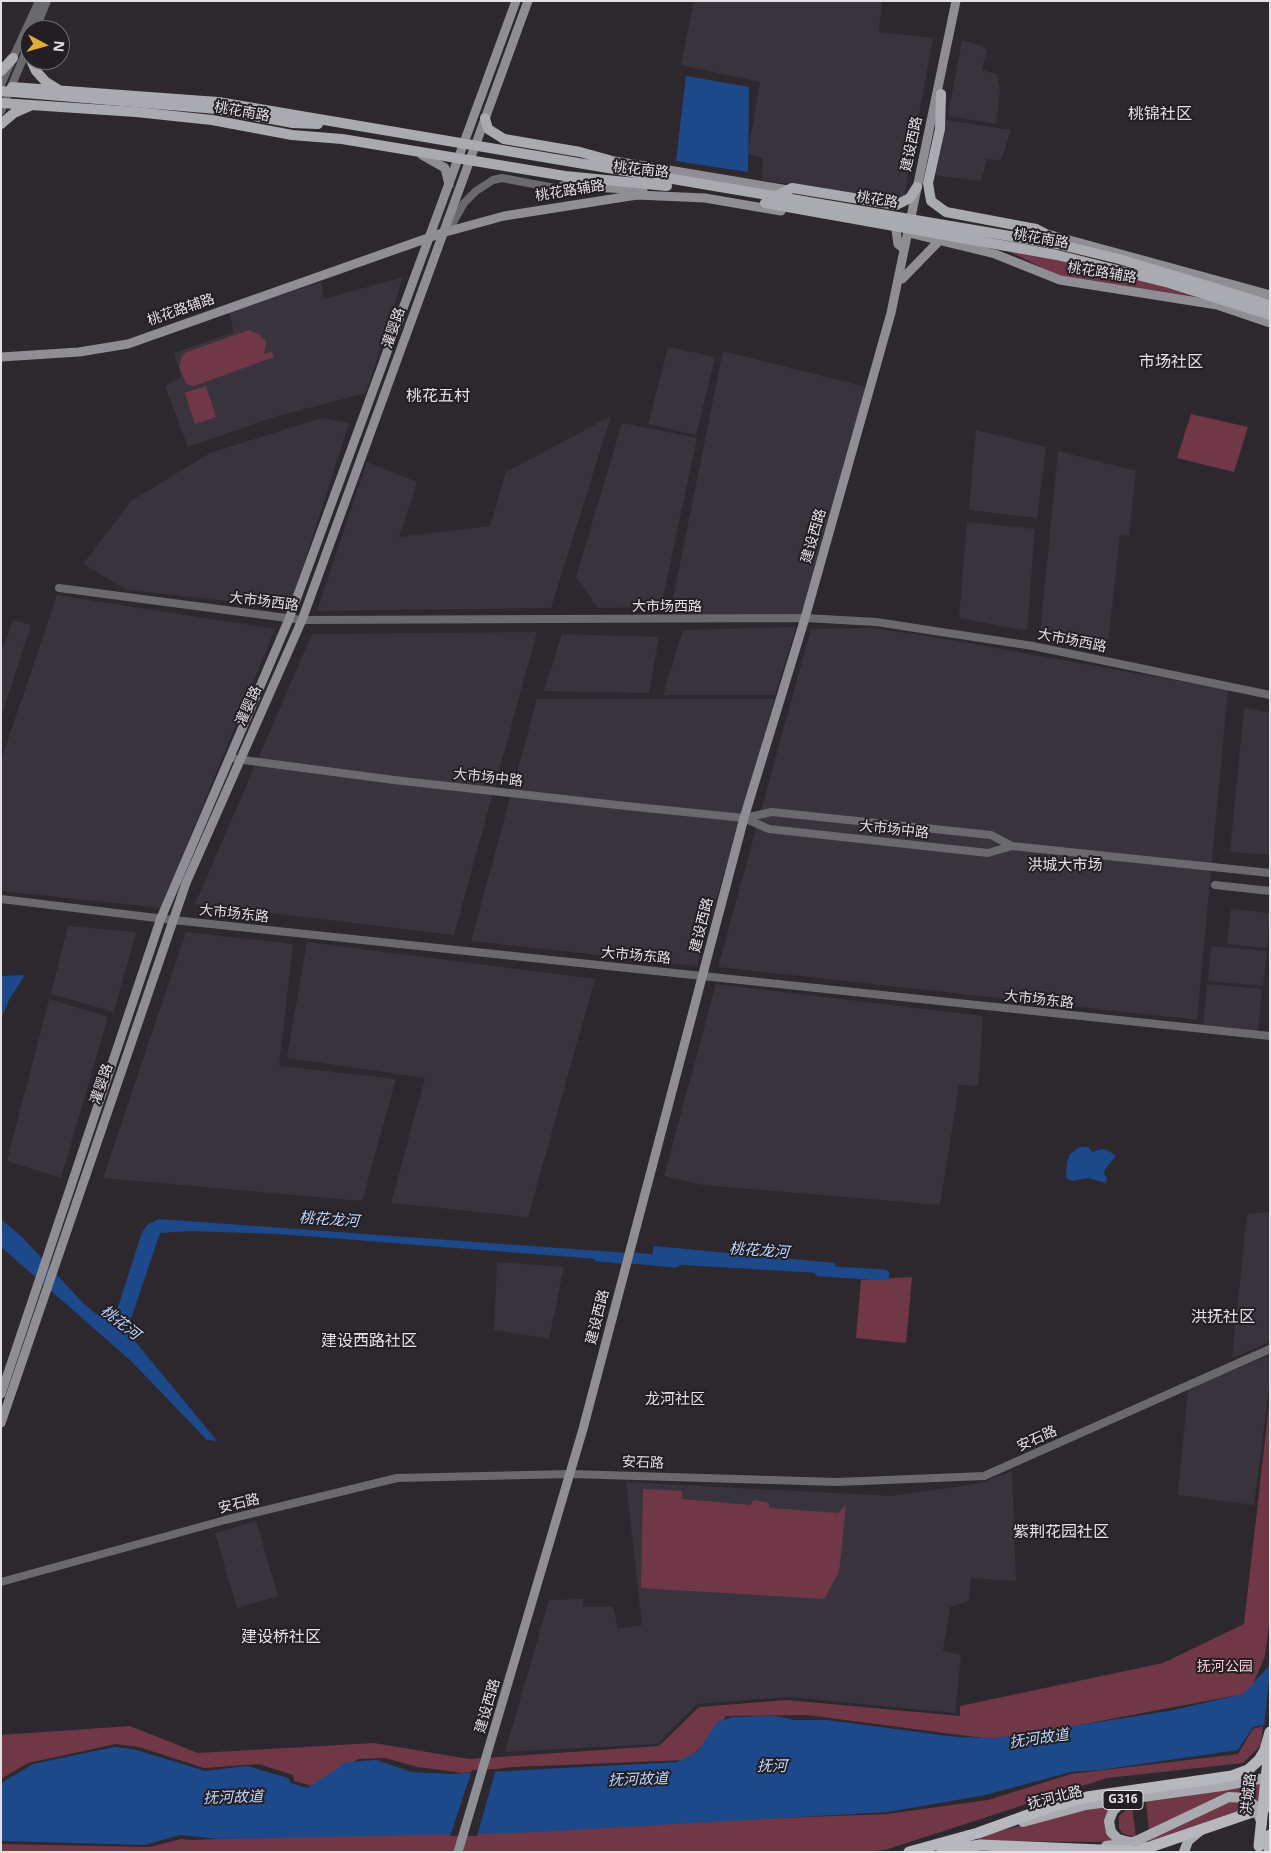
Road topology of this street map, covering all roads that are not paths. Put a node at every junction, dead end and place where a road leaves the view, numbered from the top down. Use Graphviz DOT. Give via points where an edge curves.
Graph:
graph roads {
  1 [pos="39,1"];
  2 [pos="47,1"];
  3 [pos="516,1"];
  4 [pos="528,1"];
  5 [pos="956,1"];
  6 [pos="960,1"];
  7 [pos="39,20"];
  8 [pos="13,58"];
  9 [pos="20,60"];
  10 [pos="36,70"];
  11 [pos="1,71"];
  12 [pos="5,86"];
  13 [pos="59,90"];
  14 [pos="941,94"];
  15 [pos="2,101"];
  16 [pos="32,105"];
  17 [pos="485,118"];
  18 [pos="1,124"];
  19 [pos="293,124"];
  20 [pos="344,125"];
  21 [pos="342,139"];
  22 [pos="469,146"];
  23 [pos="412,150"];
  24 [pos="464,160"];
  25 [pos="609,160"];
  26 [pos="587,166"];
  27 [pos="564,180"];
  28 [pos="449,187"];
  29 [pos="917,187"];
  30 [pos="788,190"];
  31 [pos="775,201"];
  32 [pos="911,227"];
  33 [pos="896,230"];
  34 [pos="445,232"];
  35 [pos="1044,233"];
  36 [pos="431,237"];
  37 [pos="1024,239"];
  38 [pos="940,240"];
  39 [pos="904,249"];
  40 [pos="902,279"];
  41 [pos="1270,295"];
  42 [pos="1270,305"];
  43 [pos="1270,314"];
  44 [pos="1270,323"];
  45 [pos="1,357"];
  46 [pos="59,588"];
  47 [pos="808,618"];
  48 [pos="289,619"];
  49 [pos="302,620"];
  50 [pos="1270,695"];
  51 [pos="229,758"];
  52 [pos="241,759"];
  53 [pos="747,818"];
  54 [pos="1012,846"];
  55 [pos="1270,873"];
  56 [pos="1215,885"];
  57 [pos="1270,891"];
  58 [pos="1,899"];
  59 [pos="161,918"];
  60 [pos="173,920"];
  61 [pos="706,975"];
  62 [pos="1270,1036"];
  63 [pos="1270,1349"];
  64 [pos="1,1394"];
  65 [pos="1,1423"];
  66 [pos="572,1474"];
  67 [pos="1,1582"];
  68 [pos="1270,1732"];
  69 [pos="1270,1740"];
  70 [pos="494,1742"];
  71 [pos="1270,1777"];
  72 [pos="1142,1798"];
  73 [pos="1270,1806"];
  74 [pos="1262,1823"];
  75 [pos="1202,1829"];
  76 [pos="978,1833"];
  77 [pos="1270,1835"];
  78 [pos="1134,1842"];
  79 [pos="1030,1848"];
  80 [pos="1264,1850"];
  81 [pos="458,1852"];
  82 [pos="462,1852"];
  83 [pos="909,1852"];
  84 [pos="940,1852"];
  85 [pos="1184,1852"];
  1 -- 8 [label="street"];
  2 -- 7 [label="street"];
  3 -- 22 [label="main road, 灌婴路"];
  4 -- 17 [label="main road, 灌婴路"];
  5 -- 29 [label="main road, 建设西路"];
  6 -- 14 [label="main road, 建设西路"];
  8 -- 11 [label="main road"];
  8 -- 12 [label="street"];
  9 -- 12 [label="street"];
  10 -- 13 [label="main road"];
  12 -- 13 [label="main road, 桃花南路"];
  12 -- 15 [label="street"];
  13 -- 20 [label="main road, 桃花南路" via="218,102"];
  14 -- 32 [label="main road, 建设西路"];
  14 -- 35 [label="main road" via="940,129 928,183 931,200 946,212"];
  15 -- 16 [label="main road, 桃花南路"];
  15 -- 19 [label="main road, bridge" via="216,112"];
  16 -- 18 [label="main road" via="14,112"];
  16 -- 21 [label="main road, 桃花南路" via="212,120 292,135"];
  17 -- 22 [label="main road, 灌婴路"];
  17 -- 25 [label="main road" via="488,129 504,139"];
  19 -- 20 [label="main road"];
  19 -- 21 [label="main road"];
  20 -- 22 [label="main road, 桃花南路"];
  21 -- 23 [label="main road, 桃花南路"];
  22 -- 24 [label="main road, 灌婴路"];
  22 -- 26 [label="main road"];
  23 -- 24 [label="main road, 桃花南路"];
  23 -- 28 [label="main road" via="445,168"];
  24 -- 27 [label="main road, 桃花南路"];
  24 -- 28 [label="main road, 灌婴路"];
  24 -- 34 [label="main road, 灌婴路"];
  25 -- 26 [label="main road"];
  25 -- 30 [label="main road"];
  26 -- 31 [label="main road"];
  27 -- 31 [label="main road, 桃花南路" via="659,185"];
  27 -- 34 [label="street" via="560,189 502,178 493,180 464,203"];
  28 -- 36 [label="main road, 灌婴路"];
  29 -- 30 [label="main road" via="910,198 896,205 792,188"];
  29 -- 32 [label="main road, 建设西路"];
  30 -- 31 [label="main road"];
  31 -- 32 [label="main road, 桃花南路"];
  32 -- 33 [label="main road, 桃花路辅路"];
  32 -- 37 [label="main road, 桃花路"];
  32 -- 38 [label="main road, 桃花路辅路"];
  32 -- 39 [label="main road, 建设西路"];
  32 -- 40 [label="main road, 建设西路"];
  32 -- 43 [label="main road, 桃花南路" via="1058,255 1169,283"];
  33 -- 34 [label="main road, 桃花路辅路" via="705,198 637,195 504,216"];
  33 -- 39 [label="main road" via="898,244"];
  34 -- 36 [label="main road, 桃花路辅路"];
  34 -- 49 [label="main road, 灌婴路"];
  35 -- 37 [label="main road"];
  35 -- 41 [label="main road"];
  36 -- 45 [label="main road, 桃花路辅路" via="128,344 79,352"];
  36 -- 48 [label="main road, 灌婴路"];
  37 -- 42 [label="main road, 桃花路" via="1119,259"];
  38 -- 40 [label="main road"];
  38 -- 44 [label="main road, 桃花路辅路" via="1011,259 1060,280 1217,305"];
  39 -- 47 [label="main road, 建设西路" via="891,314"];
  40 -- 47 [label="main road, 建设西路" via="895,314"];
  46 -- 48 [label="street, 大市场西路"];
  47 -- 49 [label="street, 大市场西路"];
  47 -- 50 [label="street, 大市场西路" via="937,630"];
  47 -- 53 [label="main road, 建设西路"];
  48 -- 49 [label="street, 大市场西路"];
  48 -- 51 [label="main road, 灌婴路"];
  49 -- 52 [label="main road, 灌婴路"];
  51 -- 52 [label="street, 大市场中路"];
  51 -- 59 [label="main road, 灌婴路"];
  52 -- 53 [label="street, 大市场中路" via="394,780"];
  52 -- 60 [label="main road, 灌婴路"];
  53 -- 54 [label="street, 大市场中路" via="772,812 991,835"];
  53 -- 54 [label="street, 大市场中路" via="769,829 988,853"];
  53 -- 61 [label="main road, 建设西路"];
  54 -- 55 [label="street, 大市场中路"];
  56 -- 57 [label="street"];
  58 -- 59 [label="street, 大市场东路"];
  59 -- 60 [label="street, 大市场东路"];
  59 -- 64 [label="main road, 灌婴路"];
  60 -- 61 [label="street, 大市场东路"];
  60 -- 65 [label="main road, 灌婴路"];
  61 -- 62 [label="street, 大市场东路"];
  61 -- 66 [label="main road, 建设西路"];
  63 -- 66 [label="street, 安石路" via="984,1476 837,1482"];
  66 -- 67 [label="street, 安石路" via="397,1478 225,1520"];
  66 -- 70 [label="main road, 建设西路"];
  68 -- 76 [label="highway, bridge" via="1265,1750 1248,1770 1232,1776 1088,1797"];
  69 -- 74 [label="highway, 洪城路, bridge"];
  70 -- 81 [label="main road, 建设西路"];
  70 -- 82 [label="main road, 建设西路"];
  71 -- 72 [label="main road, 抚河北路 / G316"];
  72 -- 76 [label="main road, 抚河北路 / G316" via="1086,1805"];
  72 -- 78 [label="main road" via="1118,1806 1109,1821 1111,1832 1118,1840"];
  73 -- 75 [label="highway"];
  74 -- 78 [label="main road, bridge" via="1254,1805 1246,1798 1229,1796"];
  74 -- 80 [label="highway, 洪城路, bridge"];
  75 -- 79 [label="highway" via="1150,1847 1124,1851"];
  75 -- 85 [label="main road" via="1188,1841"];
  76 -- 83 [label="highway, 抚河北路"];
  77 -- 80 [label="highway, 洪城路"];
  78 -- 79 [label="main road"];
  79 -- 84 [label="highway" via="980,1845"];
}
